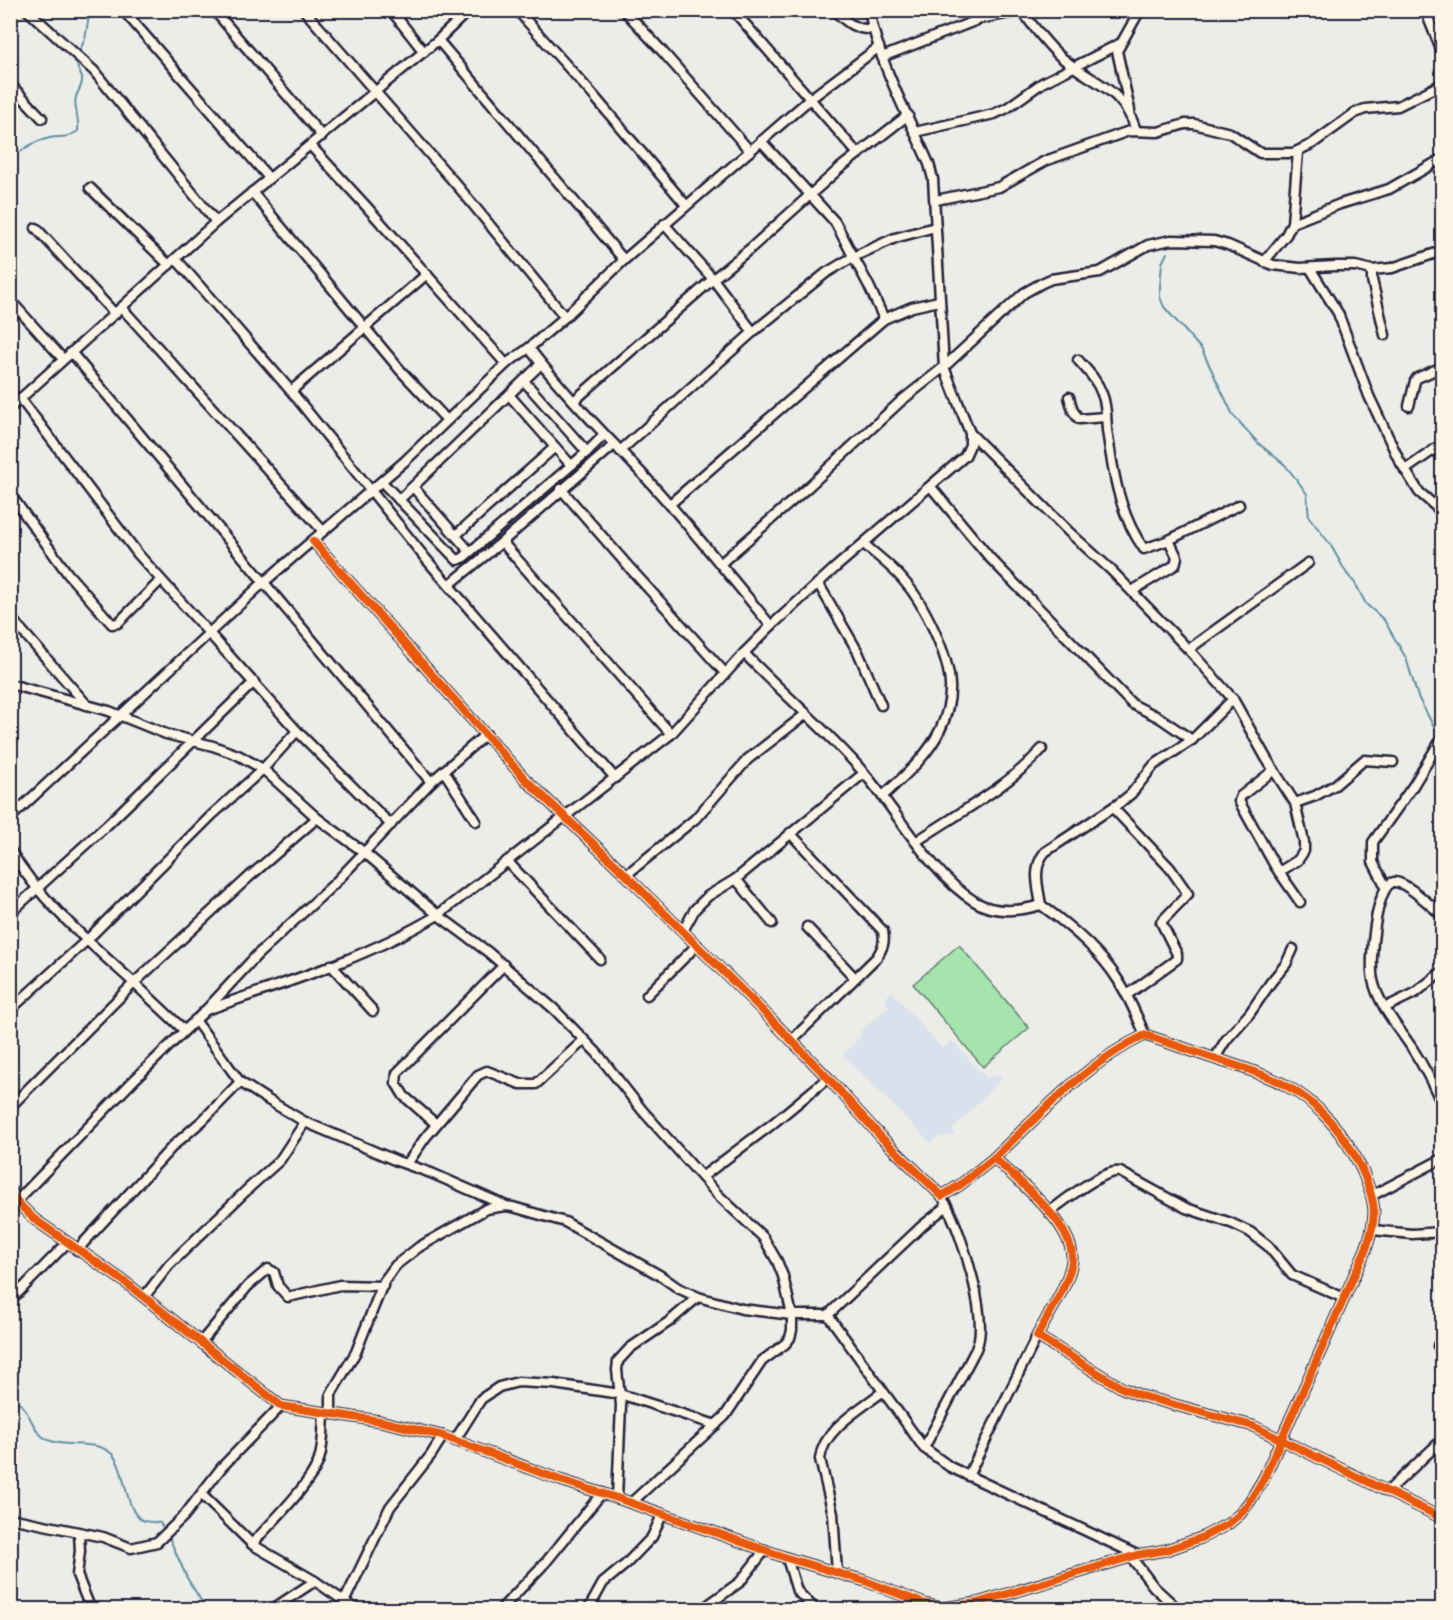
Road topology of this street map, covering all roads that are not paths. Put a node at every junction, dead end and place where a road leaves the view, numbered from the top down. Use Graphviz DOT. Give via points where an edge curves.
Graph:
graph roads {
  1 [pos="27,10"];
  2 [pos="123,10"];
  3 [pos="214,10"];
  4 [pos="304,10"];
  5 [pos="391,10"];
  6 [pos="470,10"];
  7 [pos="517,10"];
  8 [pos="624,10"];
  9 [pos="733,10"];
  10 [pos="834,10"];
  11 [pos="869,10"];
  12 [pos="1140,10"];
  13 [pos="1425,10"];
  14 [pos="1024,11"];
  15 [pos="872,29"];
  16 [pos="438,40"];
  17 [pos="1119,44"];
  18 [pos="879,47"];
  19 [pos="424,52"];
  20 [pos="1443,52"];
  21 [pos="882,57"];
  22 [pos="1074,66"];
  23 [pos="10,84"];
  24 [pos="1443,84"];
  25 [pos="376,90"];
  26 [pos="810,99"];
  27 [pos="908,115"];
  28 [pos="1131,116"];
  29 [pos="42,118"];
  30 [pos="1136,130"];
  31 [pos="915,132"];
  32 [pos="322,136"];
  33 [pos="761,141"];
  34 [pos="311,146"];
  35 [pos="750,151"];
  36 [pos="1298,152"];
  37 [pos="858,154"];
  38 [pos="1443,159"];
  39 [pos="269,178"];
  40 [pos="90,188"];
  41 [pos="252,192"];
  42 [pos="810,196"];
  43 [pos="936,200"];
  44 [pos="686,205"];
  45 [pos="216,222"];
  46 [pos="1292,223"];
  47 [pos="664,224"];
  48 [pos="935,227"];
  49 [pos="36,228"];
  50 [pos="1443,251"];
  51 [pos="853,257"];
  52 [pos="624,260"];
  53 [pos="1264,261"];
  54 [pos="173,262"];
  55 [pos="1310,268"];
  56 [pos="1372,270"];
  57 [pos="427,274"];
  58 [pos="713,279"];
  59 [pos="10,300"];
  60 [pos="939,301"];
  61 [pos="119,311"];
  62 [pos="565,317"];
  63 [pos="884,319"];
  64 [pos="364,327"];
  65 [pos="753,332"];
  66 [pos="1385,336"];
  67 [pos="529,348"];
  68 [pos="71,352"];
  69 [pos="63,359"];
  70 [pos="1078,360"];
  71 [pos="506,364"];
  72 [pos="541,364"];
  73 [pos="944,367"];
  74 [pos="1443,368"];
  75 [pos="524,381"];
  76 [pos="291,391"];
  77 [pos="509,395"];
  78 [pos="1069,397"];
  79 [pos="20,398"];
  80 [pos="575,400"];
  81 [pos="1409,406"];
  82 [pos="11,407"];
  83 [pos="1105,417"];
  84 [pos="447,420"];
  85 [pos="970,433"];
  86 [pos="604,435"];
  87 [pos="1443,444"];
  88 [pos="555,447"];
  89 [pos="617,448"];
  90 [pos="587,452"];
  91 [pos="571,465"];
  92 [pos="1405,470"];
  93 [pos="382,482"];
  94 [pos="413,487"];
  95 [pos="931,487"];
  96 [pos="561,489"];
  97 [pos="370,492"];
  98 [pos="10,494"];
  99 [pos="399,500"];
  100 [pos="1438,502"];
  101 [pos="670,504"];
  102 [pos="1239,505"];
  103 [pos="1443,512"];
  104 [pos="323,531"];
  105 [pos="456,535"];
  106 [pos="1169,540"];
  107 [pos="313,541"];
  108 [pos="502,542"];
  109 [pos="864,544"];
  110 [pos="470,552"];
  111 [pos="1308,563"];
  112 [pos="720,564"];
  113 [pos="161,580"];
  114 [pos="264,583"];
  115 [pos="818,583"];
  116 [pos="449,585"];
  117 [pos="1132,591"];
  118 [pos="10,617"];
  119 [pos="771,626"];
  120 [pos="209,632"];
  121 [pos="1189,649"];
  122 [pos="744,653"];
  123 [pos="725,673"];
  124 [pos="254,682"];
  125 [pos="10,684"];
  126 [pos="1233,699"];
  127 [pos="87,705"];
  128 [pos="881,705"];
  129 [pos="806,714"];
  130 [pos="118,716"];
  131 [pos="297,730"];
  132 [pos="486,734"];
  133 [pos="672,734"];
  134 [pos="1443,738"];
  135 [pos="192,740"];
  136 [pos="1192,740"];
  137 [pos="1042,749"];
  138 [pos="1393,762"];
  139 [pos="263,769"];
  140 [pos="1274,770"];
  141 [pos="444,771"];
  142 [pos="864,773"];
  143 [pos="615,778"];
  144 [pos="431,782"];
  145 [pos="883,796"];
  146 [pos="1295,803"];
  147 [pos="1113,808"];
  148 [pos="564,816"];
  149 [pos="10,818"];
  150 [pos="317,818"];
  151 [pos="476,821"];
  152 [pos="391,825"];
  153 [pos="790,833"];
  154 [pos="917,841"];
  155 [pos="10,850"];
  156 [pos="365,854"];
  157 [pos="507,861"];
  158 [pos="1279,872"];
  159 [pos="626,875"];
  160 [pos="736,879"];
  161 [pos="1386,887"];
  162 [pos="37,889"];
  163 [pos="1300,902"];
  164 [pos="1041,905"];
  165 [pos="10,913"];
  166 [pos="438,915"];
  167 [pos="1443,915"];
  168 [pos="772,923"];
  169 [pos="807,927"];
  170 [pos="683,931"];
  171 [pos="87,940"];
  172 [pos="697,945"];
  173 [pos="1293,948"];
  174 [pos="600,959"];
  175 [pos="331,965"];
  176 [pos="504,965"];
  177 [pos="1443,972"];
  178 [pos="855,978"];
  179 [pos="134,984"];
  180 [pos="647,995"];
  181 [pos="1127,995"];
  182 [pos="1386,1007"];
  183 [pos="10,1010"];
  184 [pos="206,1010"];
  185 [pos="373,1011"];
  186 [pos="195,1020"];
  187 [pos="184,1030"];
  188 [pos="1145,1035"];
  189 [pos="584,1040"];
  190 [pos="792,1040"];
  191 [pos="1215,1058"];
  192 [pos="828,1078"];
  193 [pos="240,1082"];
  194 [pos="1443,1104"];
  195 [pos="10,1107"];
  196 [pos="305,1122"];
  197 [pos="436,1124"];
  198 [pos="994,1158"];
  199 [pos="1443,1159"];
  200 [pos="407,1164"];
  201 [pos="702,1177"];
  202 [pos="10,1191"];
  203 [pos="1372,1195"];
  204 [pos="942,1196"];
  205 [pos="14,1205"];
  206 [pos="505,1206"];
  207 [pos="947,1206"];
  208 [pos="1049,1212"];
  209 [pos="1373,1230"];
  210 [pos="1443,1233"];
  211 [pos="67,1244"];
  212 [pos="77,1250"];
  213 [pos="383,1286"];
  214 [pos="144,1297"];
  215 [pos="698,1297"];
  216 [pos="1344,1298"];
  217 [pos="10,1301"];
  218 [pos="792,1315"];
  219 [pos="828,1316"];
  220 [pos="1037,1336"];
  221 [pos="1443,1337"];
  222 [pos="201,1342"];
  223 [pos="1438,1346"];
  224 [pos="882,1392"];
  225 [pos="620,1394"];
  226 [pos="281,1406"];
  227 [pos="327,1414"];
  228 [pos="716,1425"];
  229 [pos="443,1436"];
  230 [pos="1282,1439"];
  231 [pos="455,1440"];
  232 [pos="1443,1440"];
  233 [pos="924,1448"];
  234 [pos="968,1476"];
  235 [pos="1389,1491"];
  236 [pos="602,1493"];
  237 [pos="201,1494"];
  238 [pos="617,1498"];
  239 [pos="631,1503"];
  240 [pos="662,1515"];
  241 [pos="10,1518"];
  242 [pos="1443,1518"];
  243 [pos="80,1533"];
  244 [pos="252,1544"];
  245 [pos="765,1550"];
  246 [pos="1134,1556"];
  247 [pos="788,1558"];
  248 [pos="837,1572"];
  249 [pos="315,1581"];
  250 [pos="345,1600"];
  251 [pos="978,1606"];
  252 [pos="925,1607"];
  253 [pos="812,1608"];
  254 [pos="91,1610"];
  255 [pos="271,1610"];
  256 [pos="357,1610"];
  257 [pos="500,1610"];
  258 [pos="588,1610"];
  259 [pos="701,1610"];
  260 [pos="1179,1610"];
  1 -- 45 [label="street" via="94,71"];
  2 -- 39 [label="street"];
  3 -- 32 [label="street"];
  4 -- 25 [label="street"];
  5 -- 19 [label="street"];
  6 -- 16 [label="street"];
  7 -- 44 [label="street"];
  8 -- 35 [label="street"];
  9 -- 26 [label="street"];
  10 -- 15 [label="street" via="858,28"];
  11 -- 15 [label="street"];
  12 -- 17 [label="street"];
  13 -- 20 [label="street"];
  14 -- 21 [label="street" via="980,19"];
  14 -- 22 [label="street" via="1056,52"];
  15 -- 18 [label="street"];
  16 -- 19 [label="street"];
  16 -- 52 [label="street"];
  17 -- 22 [label="street"];
  17 -- 28 [label="street"];
  18 -- 21 [label="street"];
  18 -- 26 [label="street"];
  19 -- 25 [label="street"];
  21 -- 27 [label="street"];
  22 -- 28 [label="street" via="1112,93"];
  22 -- 31 [label="street" via="994,114"];
  23 -- 29 [label="street"];
  24 -- 36 [label="street" via="1398,106 1355,113"];
  25 -- 32 [label="street"];
  25 -- 62 [label="street"];
  26 -- 33 [label="street"];
  26 -- 37 [label="street"];
  27 -- 31 [label="street"];
  27 -- 37 [label="street"];
  28 -- 30 [label="street"];
  30 -- 36 [label="street" via="1154,132 1194,124 1230,133 1260,153"];
  30 -- 43 [label="street" via="1045,161 999,187"];
  31 -- 43 [label="street" via="929,164"];
  32 -- 34 [label="street"];
  33 -- 35 [label="street"];
  33 -- 42 [label="street"];
  34 -- 39 [label="street"];
  34 -- 57 [label="street"];
  35 -- 44 [label="street"];
  36 -- 46 [label="street"];
  37 -- 42 [label="street"];
  38 -- 46 [label="street" via="1389,189"];
  39 -- 41 [label="street"];
  40 -- 54 [label="street"];
  41 -- 45 [label="street"];
  41 -- 64 [label="street"];
  42 -- 51 [label="street" via="834,222"];
  42 -- 58 [label="street"];
  43 -- 48 [label="street"];
  44 -- 47 [label="street"];
  45 -- 54 [label="street"];
  46 -- 53 [label="street"];
  47 -- 52 [label="street"];
  47 -- 58 [label="street"];
  48 -- 51 [label="street" via="895,238"];
  48 -- 60 [label="street"];
  49 -- 61 [label="street"];
  50 -- 56 [label="street" via="1392,268"];
  51 -- 63 [label="street"];
  51 -- 65 [label="street" via="808,286"];
  52 -- 62 [label="street"];
  53 -- 55 [label="street"];
  53 -- 73 [label="street" via="1214,241 1158,242 1100,272 1051,279 1034,286"];
  54 -- 61 [label="street"];
  54 -- 76 [label="street"];
  55 -- 56 [label="street" via="1355,266"];
  55 -- 92 [label="street" via="1338,313 1369,396"];
  56 -- 66 [label="street"];
  57 -- 64 [label="street"];
  57 -- 71 [label="street"];
  58 -- 65 [label="street"];
  58 -- 80 [label="street"];
  59 -- 69 [label="street"];
  60 -- 63 [label="street"];
  60 -- 73 [label="street"];
  61 -- 68 [label="street"];
  61 -- 104 [label="street"];
  62 -- 67 [label="street"];
  63 -- 101 [label="street"];
  64 -- 76 [label="street"];
  64 -- 84 [label="street"];
  65 -- 89 [label="street"];
  67 -- 71 [label="street"];
  67 -- 72 [label="street"];
  68 -- 69 [label="street"];
  68 -- 114 [label="street"];
  69 -- 79 [label="street"];
  70 -- 83 [label="street" via="1102,393"];
  71 -- 84 [label="street"];
  72 -- 75 [label="street"];
  72 -- 80 [label="street"];
  73 -- 85 [label="street"];
  73 -- 112 [label="street"];
  74 -- 81 [label="street" via="1417,378"];
  75 -- 77 [label="street"];
  75 -- 90 [label="street"];
  76 -- 97 [label="street"];
  77 -- 88 [label="street"];
  77 -- 94 [label="street"];
  78 -- 83 [label="street" via="1079,419"];
  79 -- 82 [label="street"];
  79 -- 113 [label="street"];
  80 -- 86 [label="street"];
  83 -- 106 [label="street" via="1120,501 1132,529 1146,550"];
  84 -- 93 [label="street"];
  85 -- 95 [label="street" via="965,456"];
  85 -- 117 [label="street"];
  86 -- 89 [label="street"];
  86 -- 90 [label="street"];
  87 -- 92 [label="street"];
  88 -- 91 [label="street"];
  88 -- 105 [label="street"];
  89 -- 96 [label="street"];
  89 -- 101 [label="street"];
  90 -- 91 [label="street"];
  91 -- 110 [label="street"];
  92 -- 100 [label="street" via="1419,492"];
  93 -- 97 [label="street"];
  93 -- 99 [label="street"];
  94 -- 99 [label="street"];
  94 -- 105 [label="street"];
  95 -- 109 [label="street"];
  95 -- 136 [label="street" via="990,558 1123,695"];
  96 -- 108 [label="street"];
  96 -- 123 [label="street"];
  97 -- 104 [label="street"];
  97 -- 116 [label="street"];
  98 -- 113 [label="street" via="68,574 112,624 118,623"];
  99 -- 110 [label="street" via="457,560"];
  100 -- 103 [label="street"];
  101 -- 112 [label="street"];
  102 -- 106 [label="street"];
  104 -- 107 [label="street"];
  105 -- 110 [label="street"];
  106 -- 117 [label="street" via="1177,557 1175,565"];
  107 -- 114 [label="street"];
  107 -- 132 [label="street"];
  108 -- 116 [label="street"];
  108 -- 133 [label="street"];
  109 -- 115 [label="street"];
  109 -- 145 [label="street" via="906,582 930,621 950,688 944,720 936,737 913,768"];
  111 -- 121 [label="street"];
  112 -- 119 [label="street"];
  113 -- 120 [label="street"];
  114 -- 120 [label="street"];
  114 -- 144 [label="street"];
  115 -- 119 [label="street"];
  115 -- 128 [label="street" via="858,652"];
  116 -- 143 [label="street"];
  117 -- 121 [label="street"];
  118 -- 127 [label="street"];
  119 -- 122 [label="street"];
  120 -- 124 [label="street"];
  120 -- 130 [label="street"];
  121 -- 126 [label="street"];
  122 -- 123 [label="street"];
  122 -- 129 [label="street"];
  123 -- 133 [label="street"];
  124 -- 131 [label="street"];
  124 -- 135 [label="street"];
  125 -- 127 [label="street"];
  126 -- 136 [label="street"];
  126 -- 140 [label="street"];
  127 -- 130 [label="street"];
  129 -- 142 [label="street"];
  129 -- 159 [label="street" via="748,759 695,819"];
  130 -- 135 [label="street"];
  130 -- 149 [label="street"];
  131 -- 139 [label="street"];
  131 -- 152 [label="street"];
  132 -- 141 [label="street"];
  132 -- 148 [label="street"];
  133 -- 143 [label="street"];
  134 -- 161 [label="street" via="1373,842 1373,862"];
  135 -- 139 [label="street" via="231,752"];
  135 -- 162 [label="street"];
  136 -- 147 [label="street" via="1154,765 1131,794"];
  137 -- 154 [label="street" via="995,791"];
  138 -- 146 [label="street" via="1364,760 1335,785"];
  139 -- 150 [label="street"];
  139 -- 171 [label="street"];
  140 -- 146 [label="street"];
  140 -- 158 [label="street" via="1239,801"];
  141 -- 144 [label="street"];
  141 -- 151 [label="street"];
  142 -- 145 [label="street"];
  142 -- 153 [label="street"];
  143 -- 148 [label="street"];
  144 -- 152 [label="street"];
  145 -- 154 [label="street"];
  146 -- 158 [label="street" via="1304,851 1298,860"];
  147 -- 164 [label="street" via="1040,858 1036,873"];
  147 -- 181 [label="street" via="1170,868 1188,894 1161,922 1177,959"];
  148 -- 157 [label="street"];
  148 -- 159 [label="street"];
  150 -- 156 [label="street"];
  150 -- 179 [label="street"];
  152 -- 156 [label="street"];
  153 -- 160 [label="street"];
  153 -- 178 [label="street" via="883,931 884,946"];
  154 -- 164 [label="street" via="945,877 975,902 1005,910"];
  155 -- 162 [label="street"];
  156 -- 166 [label="street"];
  156 -- 184 [label="street" via="257,955"];
  157 -- 166 [label="street"];
  157 -- 174 [label="street"];
  158 -- 163 [label="street"];
  159 -- 170 [label="street"];
  160 -- 168 [label="street"];
  160 -- 170 [label="street" via="699,904"];
  161 -- 167 [label="street" via="1394,882 1405,885"];
  161 -- 182 [label="street" via="1376,921 1371,961 1373,980"];
  162 -- 165 [label="street"];
  162 -- 171 [label="street"];
  164 -- 181 [label="street" via="1096,953"];
  166 -- 175 [label="street" via="410,932"];
  166 -- 176 [label="street"];
  169 -- 178 [label="street"];
  170 -- 172 [label="street"];
  171 -- 179 [label="street"];
  171 -- 183 [label="street"];
  172 -- 180 [label="street"];
  172 -- 190 [label="street"];
  173 -- 191 [label="street" via="1286,964"];
  175 -- 184 [label="street"];
  175 -- 185 [label="street"];
  176 -- 189 [label="street"];
  176 -- 197 [label="street" via="397,1073 396,1083 404,1096"];
  177 -- 182 [label="street" via="1415,993"];
  178 -- 190 [label="street"];
  179 -- 187 [label="street"];
  179 -- 195 [label="street"];
  181 -- 188 [label="street"];
  182 -- 194 [label="street"];
  184 -- 186 [label="street"];
  186 -- 187 [label="street"];
  186 -- 193 [label="street"];
  187 -- 205 [label="street"];
  188 -- 191 [label="street"];
  188 -- 198 [label="street" via="1091,1067"];
  189 -- 197 [label="street" via="536,1084 519,1084 490,1071 481,1073"];
  189 -- 201 [label="street"];
  190 -- 192 [label="street"];
  191 -- 203 [label="street" via="1285,1085 1327,1117 1354,1153"];
  192 -- 201 [label="street"];
  192 -- 204 [label="street"];
  193 -- 196 [label="street"];
  193 -- 212 [label="street" via="174,1145"];
  196 -- 200 [label="street"];
  196 -- 214 [label="street" via="280,1160 169,1265"];
  197 -- 200 [label="street"];
  198 -- 204 [label="street"];
  198 -- 208 [label="street"];
  199 -- 203 [label="street"];
  200 -- 206 [label="street"];
  201 -- 218 [label="street" via="771,1248 783,1276"];
  202 -- 205 [label="street"];
  203 -- 209 [label="street"];
  204 -- 207 [label="street"];
  205 -- 211 [label="street"];
  206 -- 213 [label="street" via="486,1209 418,1247 396,1265"];
  206 -- 215 [label="street" via="565,1222"];
  207 -- 219 [label="street"];
  207 -- 233 [label="street" via="965,1252 980,1334 976,1349"];
  208 -- 216 [label="street" via="1117,1171 1186,1208 1250,1232 1268,1246 1292,1275"];
  208 -- 220 [label="street" via="1068,1237 1072,1265"];
  209 -- 210 [label="street"];
  209 -- 216 [label="street"];
  211 -- 212 [label="street"];
  211 -- 217 [label="street"];
  212 -- 214 [label="street"];
  213 -- 222 [label="street" via="340,1285 288,1297 278,1286 274,1272 268,1269 248,1286"];
  213 -- 227 [label="street" via="356,1352 330,1397"];
  214 -- 222 [label="street"];
  215 -- 218 [label="street" via="742,1309"];
  215 -- 225 [label="street" via="621,1356 617,1365"];
  216 -- 230 [label="street"];
  218 -- 219 [label="street"];
  218 -- 228 [label="street" via="792,1330 785,1344 762,1361"];
  219 -- 224 [label="street"];
  220 -- 230 [label="street" via="1122,1388 1244,1423"];
  220 -- 234 [label="street"];
  221 -- 223 [label="street"];
  222 -- 226 [label="street"];
  224 -- 233 [label="street"];
  224 -- 248 [label="street" via="835,1430 821,1451 833,1514"];
  225 -- 228 [label="street"];
  225 -- 231 [label="street" via="554,1384 507,1384 481,1399"];
  225 -- 238 [label="street"];
  226 -- 227 [label="street"];
  226 -- 237 [label="street"];
  227 -- 229 [label="street" via="408,1426"];
  227 -- 244 [label="street" via="317,1465"];
  228 -- 239 [label="street"];
  229 -- 231 [label="street"];
  229 -- 250 [label="street" via="390,1507"];
  230 -- 235 [label="street"];
  230 -- 246 [label="street" via="1250,1501 1228,1524 1175,1547"];
  231 -- 236 [label="street"];
  232 -- 235 [label="street"];
  233 -- 234 [label="street"];
  234 -- 246 [label="street"];
  235 -- 242 [label="street"];
  236 -- 238 [label="street"];
  236 -- 257 [label="street" via="546,1562"];
  237 -- 243 [label="street" via="164,1536 150,1544 131,1548"];
  237 -- 244 [label="street"];
  238 -- 239 [label="street"];
  239 -- 240 [label="street"];
  240 -- 245 [label="street"];
  240 -- 258 [label="street" via="652,1537 603,1583"];
  241 -- 243 [label="street"];
  243 -- 254 [label="street" via="77,1575"];
  244 -- 249 [label="street"];
  245 -- 247 [label="street"];
  245 -- 259 [label="street" via="741,1582"];
  246 -- 251 [label="street"];
  246 -- 260 [label="street" via="1154,1587"];
  247 -- 248 [label="street"];
  247 -- 253 [label="street" via="797,1591"];
  248 -- 252 [label="street"];
  249 -- 250 [label="street"];
  249 -- 255 [label="street"];
  250 -- 256 [label="street"];
  251 -- 252 [label="street"];
}
